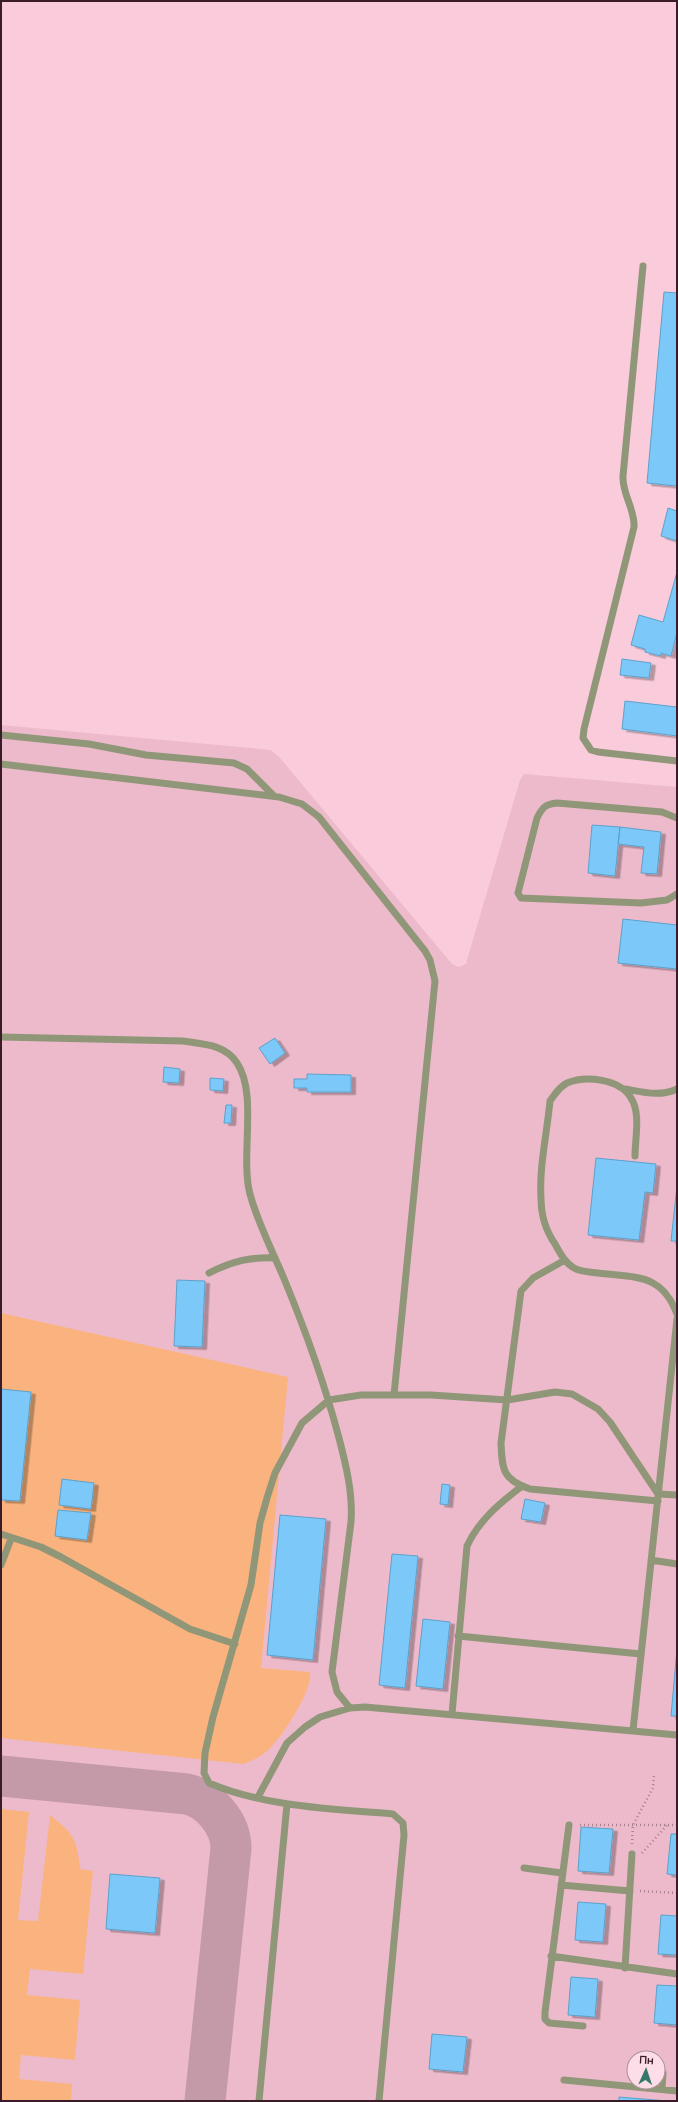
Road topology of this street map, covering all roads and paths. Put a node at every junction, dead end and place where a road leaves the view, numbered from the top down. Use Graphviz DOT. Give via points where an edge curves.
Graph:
graph roads {
  1 [pos="643,266"];
  2 [pos="1,735"];
  3 [pos="677,761"];
  4 [pos="1,764"];
  5 [pos="274,796"];
  6 [pos="677,818"];
  7 [pos="677,894"];
  8 [pos="1,1037"];
  9 [pos="625,1089"];
  10 [pos="677,1089"];
  11 [pos="634,1156"];
  12 [pos="275,1258"];
  13 [pos="565,1260"];
  14 [pos="209,1273"];
  15 [pos="677,1314"];
  16 [pos="677,1319"];
  17 [pos="394,1395"];
  18 [pos="329,1400"];
  19 [pos="507,1400"];
  20 [pos="522,1486"];
  21 [pos="677,1496"];
  22 [pos="658,1497"];
  23 [pos="1,1534"];
  24 [pos="11,1539"];
  25 [pos="651,1560"];
  26 [pos="677,1564"];
  27 [pos="1,1565"];
  28 [pos="458,1636"];
  29 [pos="235,1644"];
  30 [pos="641,1654"];
  31 [pos="350,1708"];
  32 [pos="452,1714"];
  33 [pos="633,1730"];
  34 [pos="677,1735"];
  35 [pos="654,1775"];
  36 [pos="258,1797"];
  37 [pos="287,1804"];
  38 [pos="633,1824"];
  39 [pos="668,1824"];
  40 [pos="677,1824"];
  41 [pos="569,1825"];
  42 [pos="632,1854"];
  43 [pos="631,1865"];
  44 [pos="524,1868"];
  45 [pos="562,1873"];
  46 [pos="561,1885"];
  47 [pos="630,1891"];
  48 [pos="677,1892"];
  49 [pos="551,1956"];
  50 [pos="625,1968"];
  51 [pos="677,1974"];
  52 [pos="583,2026"];
  53 [pos="564,2080"];
  54 [pos="626,2086"];
  55 [pos="666,2090"];
  56 [pos="677,2091"];
  57 [pos="259,2101"];
  58 [pos="379,2101"];
  1 -- 3 [label="lane" via="623,476 634,517 634,527 584,729 584,738 588,747 598,752"];
  2 -- 5 [label="lane" via="89,744 146,755 234,763 247,769"];
  4 -- 5 [label="lane"];
  5 -- 17 [label="lane" via="302,804 318,817 425,951 433,970 435,981"];
  6 -- 7 [label="lane" via="668,813 654,811 557,803 544,806 537,818 518,893 521,898 641,903 667,900"];
  8 -- 12 [label="lane" via="183,1041 209,1044 230,1055 237,1064 245,1088 247,1177 250,1194"];
  9 -- 10 [label="lane" via="656,1094"];
  9 -- 11 [label="lane" via="632,1098 636,1110"];
  9 -- 13 [label="lane" via="616,1084 579,1079 556,1091 550,1101 541,1198 547,1231"];
  12 -- 14 [label="lane" via="245,1258"];
  12 -- 18 [label="lane"];
  13 -- 15 [label="lane" via="574,1268 587,1272 645,1279 660,1286 671,1299"];
  13 -- 19 [label="lane" via="533,1278 521,1292"];
  16 -- 22 [label="lane"];
  17 -- 18 [label="lane" via="344,1396"];
  17 -- 19 [label="lane"];
  18 -- 29 [label="lane" via="302,1423 276,1473 260,1523 251,1585"];
  18 -- 31 [label="lane" via="344,1456 352,1508 332,1672 337,1692"];
  19 -- 20 [label="lane" via="501,1461 506,1475 514,1483"];
  19 -- 22 [label="lane" via="555,1392 572,1394 586,1400 610,1422"];
  20 -- 22 [label="lane" via="530,1489"];
  20 -- 28 [label="lane" via="480,1524 467,1546"];
  21 -- 22 [label="lane"];
  22 -- 25 [label="lane"];
  23 -- 24 [label="lane"];
  24 -- 27 [label="lane"];
  24 -- 29 [label="lane" via="62,1557 190,1629"];
  25 -- 26 [label="lane"];
  25 -- 30 [label="lane"];
  28 -- 30 [label="lane"];
  28 -- 32 [label="lane"];
  29 -- 36 [label="lane" via="213,1717 205,1753 204,1773 209,1783"];
  30 -- 33 [label="lane"];
  31 -- 32 [label="lane" via="365,1706"];
  31 -- 36 [label="lane" via="320,1717 287,1743"];
  32 -- 33 [label="lane"];
  33 -- 34 [label="lane"];
  35 -- 38 [label="path" via="653,1788"];
  36 -- 37 [label="lane"];
  37 -- 57 [label="lane"];
  37 -- 58 [label="lane" via="393,1814 403,1822 404,1835"];
  38 -- 39 [label="path"];
  38 -- 41 [label="path"];
  38 -- 42 [label="path"];
  39 -- 40 [label="path"];
  39 -- 43 [label="path"];
  41 -- 45 [label="lane"];
  42 -- 43 [label="lane"];
  43 -- 47 [label="lane"];
  44 -- 45 [label="lane"];
  45 -- 46 [label="lane"];
  46 -- 47 [label="lane"];
  46 -- 49 [label="lane"];
  47 -- 48 [label="path"];
  47 -- 50 [label="lane"];
  49 -- 50 [label="lane"];
  49 -- 52 [label="lane" via="545,2019 551,2024"];
  50 -- 51 [label="lane"];
  53 -- 54 [label="lane"];
  55 -- 56 [label="lane"];
}
